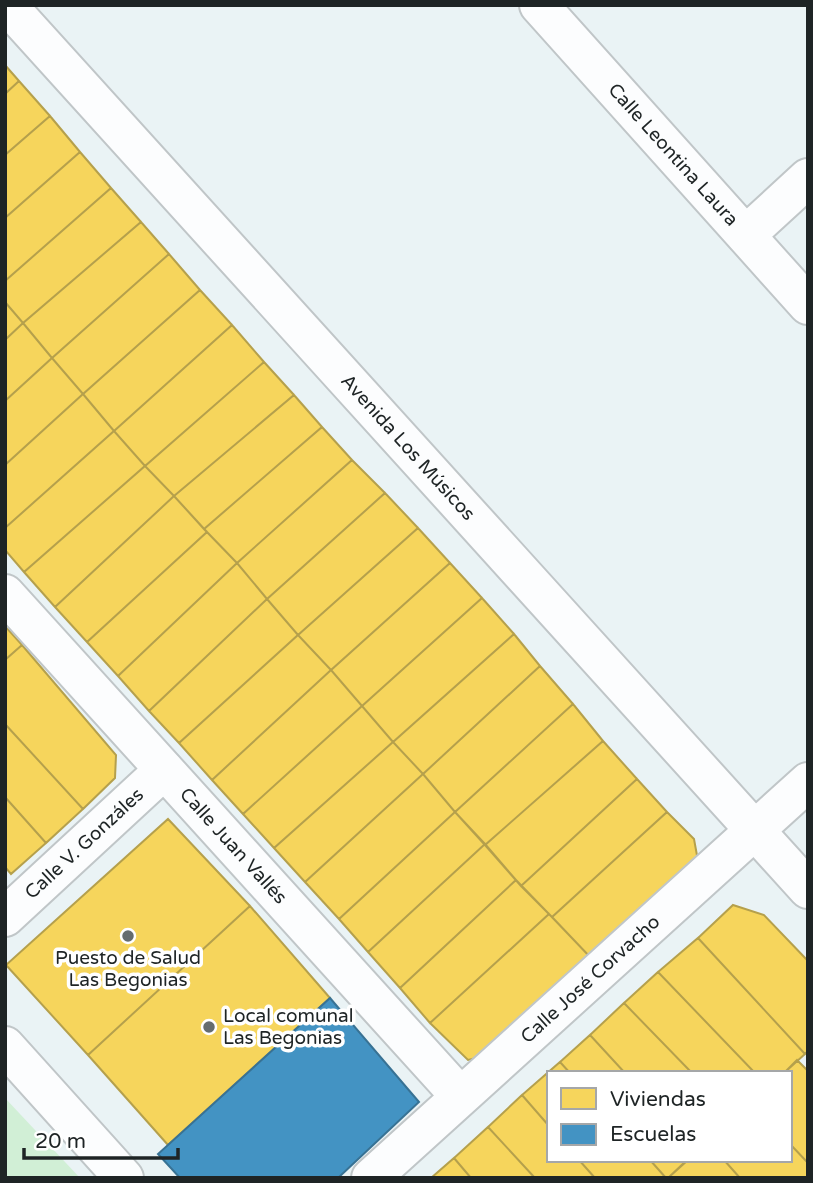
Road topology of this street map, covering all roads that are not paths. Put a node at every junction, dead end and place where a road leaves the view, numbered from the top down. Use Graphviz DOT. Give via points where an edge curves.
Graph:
graph roads {
  1 [pos="6,5"];
  2 [pos="539,5"];
  3 [pos="808,178"];
  4 [pos="746,235"];
  5 [pos="808,305"];
  6 [pos="5,594"];
  7 [pos="164,770"];
  8 [pos="808,782"];
  9 [pos="755,830"];
  10 [pos="808,889"];
  11 [pos="5,917"];
  12 [pos="5,1046"];
  13 [pos="460,1096"];
  14 [pos="124,1178"];
  15 [pos="371,1178"];
  1 -- 9 [label="street, Avenida Los Músicos"];
  2 -- 4 [label="street, Calle Leontina Laura"];
  3 -- 4 [label="street"];
  4 -- 5 [label="street, Calle Leontina Laura"];
  6 -- 7 [label="street, Calle Juan Vallés"];
  7 -- 11 [label="street, Calle V. Gonzáles"];
  7 -- 13 [label="street, Calle Juan Vallés"];
  8 -- 9 [label="street, Calle José Corvacho"];
  9 -- 10 [label="street, Avenida Los Músicos"];
  9 -- 13 [label="street, Calle José Corvacho"];
  12 -- 14 [label="street"];
  13 -- 15 [label="street, Calle José Corvacho"];
}
